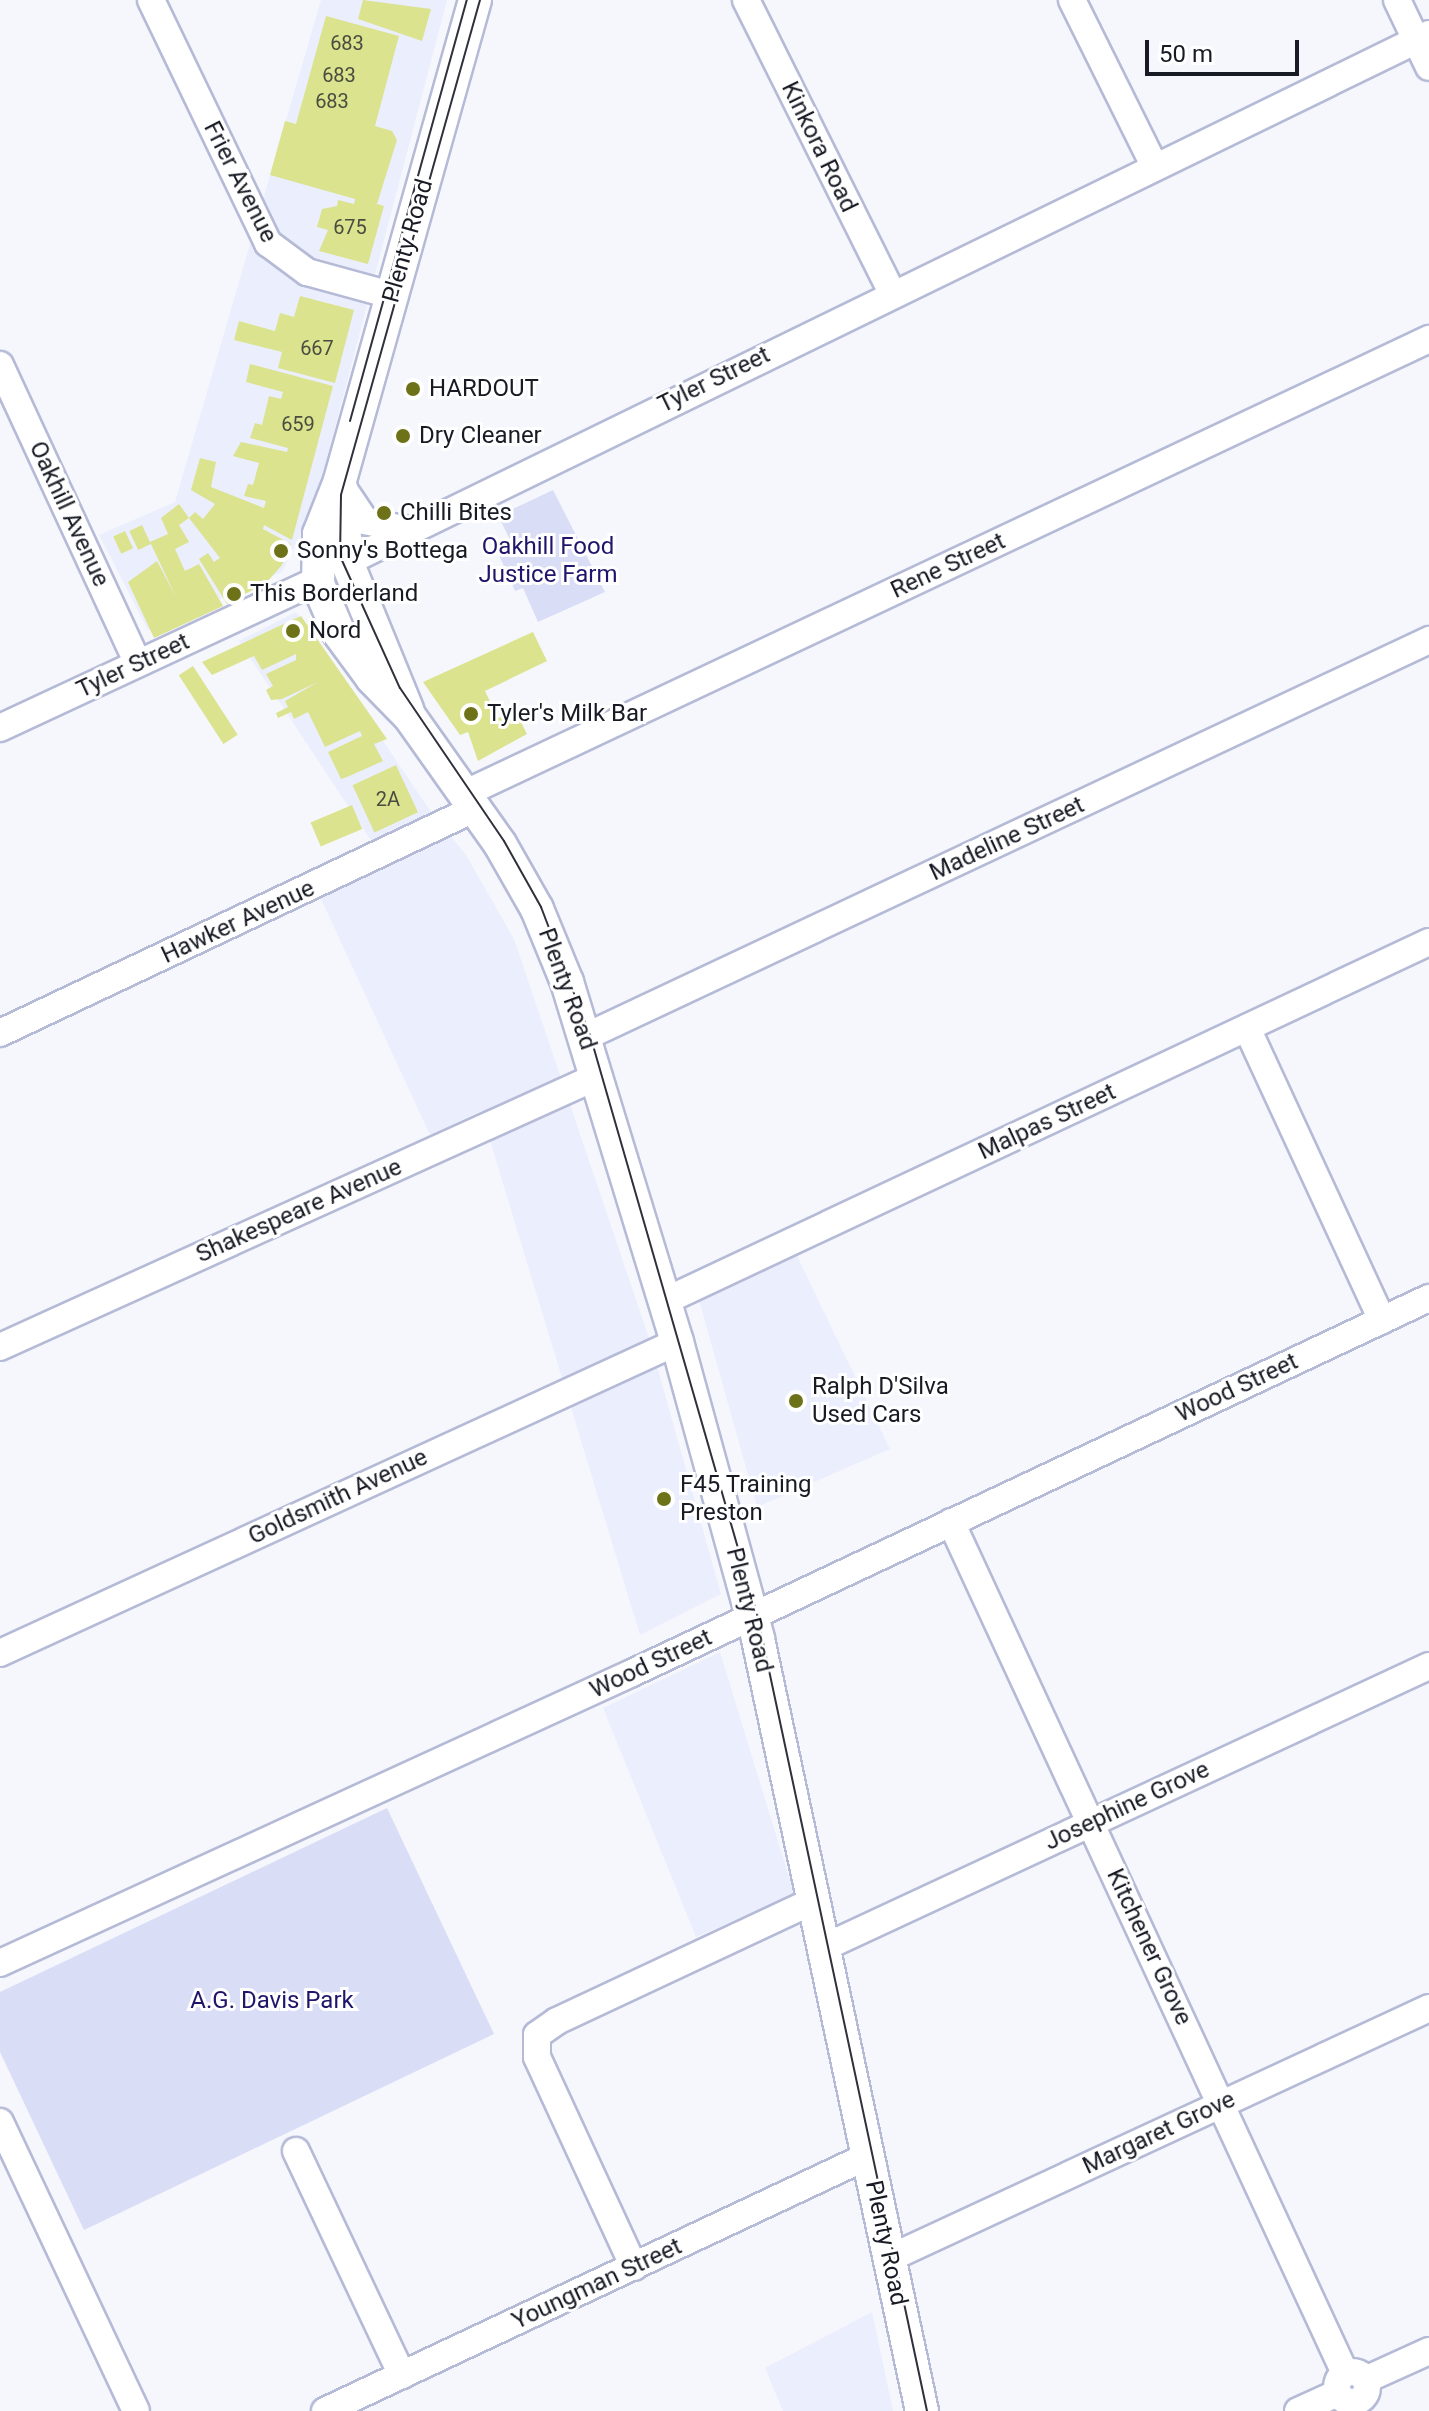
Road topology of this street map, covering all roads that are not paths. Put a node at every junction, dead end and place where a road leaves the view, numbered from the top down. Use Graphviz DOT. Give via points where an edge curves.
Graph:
graph roads {
  1 [pos="151,0"];
  2 [pos="475,0"];
  3 [pos="746,0"];
  4 [pos="1072,0"];
  5 [pos="1397,0"];
  6 [pos="1423,37"];
  7 [pos="1429,67"];
  8 [pos="1154,165"];
  9 [pos="892,293"];
  10 [pos="391,295"];
  11 [pos="1429,339"];
  12 [pos="0,365"];
  13 [pos="340,481"];
  14 [pos="407,530"];
  15 [pos="347,562"];
  16 [pos="318,580"];
  17 [pos="1429,640"];
  18 [pos="138,663"];
  19 [pos="410,717"];
  20 [pos="0,728"];
  21 [pos="471,801"];
  22 [pos="1429,942"];
  23 [pos="1247,1028"];
  24 [pos="0,1033"];
  25 [pos="585,1037"];
  26 [pos="598,1076"];
  27 [pos="1429,1298"];
  28 [pos="665,1301"];
  29 [pos="1382,1320"];
  30 [pos="677,1342"];
  31 [pos="0,1347"];
  32 [pos="951,1522"];
  33 [pos="752,1616"];
  34 [pos="0,1653"];
  35 [pos="1429,1666"];
  36 [pos="1091,1823"];
  37 [pos="815,1900"];
  38 [pos="825,1947"];
  39 [pos="0,1963"];
  40 [pos="1429,2008"];
  41 [pos="1222,2104"];
  42 [pos="0,2122"];
  43 [pos="296,2151"];
  44 [pos="868,2156"];
  45 [pos="890,2258"];
  46 [pos="634,2267"];
  47 [pos="1429,2351"];
  48 [pos="402,2375"];
  49 [pos="1354,2391"];
  50 [pos="136,2411"];
  51 [pos="325,2411"];
  52 [pos="922,2411"];
  53 [pos="1298,2411"];
  1 -- 10 [label="street, Frier Avenue" via="268,243 307,272"];
  2 -- 10 [label="main road, Plenty Road"];
  3 -- 9 [label="street, Kinkora Road"];
  4 -- 8 [label="street"];
  5 -- 6 [label="street"];
  6 -- 7 [label="street"];
  6 -- 8 [label="street, Tyler Street"];
  8 -- 9 [label="street, Tyler Street"];
  9 -- 14 [label="street, Tyler Street"];
  10 -- 13 [label="main road, Plenty Road"];
  11 -- 21 [label="street, Rene Street"];
  12 -- 18 [label="street, Oakhill Avenue"];
  13 -- 14 [label="street" via="359,516 376,526"];
  13 -- 15 [label="main road, Plenty Road"];
  13 -- 16 [label="main road, Plenty Road" via="319,534"];
  14 -- 15 [label="street, Tyler Street"];
  15 -- 16 [label="main road, Tyler Street"];
  15 -- 19 [label="main road, Plenty Road"];
  16 -- 18 [label="street, Tyler Street"];
  16 -- 19 [label="main road, Plenty Road" via="339,633 379,687"];
  17 -- 25 [label="street, Madeline Street"];
  18 -- 20 [label="street, Tyler Street"];
  19 -- 21 [label="main road, Plenty Road"];
  21 -- 24 [label="street, Hawker Avenue"];
  21 -- 25 [label="main road, Plenty Road" via="537,909"];
  22 -- 23 [label="street, Malpas Street"];
  23 -- 28 [label="street, Malpas Street"];
  23 -- 29 [label="street"];
  25 -- 26 [label="main road, Plenty Road"];
  26 -- 28 [label="main road, Plenty Road"];
  26 -- 31 [label="street, Shakespeare Avenue"];
  27 -- 29 [label="street, Wood Street"];
  28 -- 30 [label="main road, Plenty Road"];
  29 -- 32 [label="street, Wood Street"];
  30 -- 33 [label="main road, Plenty Road"];
  30 -- 34 [label="street, Goldsmith Avenue"];
  32 -- 33 [label="street, Wood Street"];
  32 -- 36 [label="street, Kitchener Grove"];
  33 -- 37 [label="main road, Plenty Road"];
  33 -- 39 [label="street, Wood Street"];
  35 -- 36 [label="street, Josephine Grove"];
  36 -- 38 [label="street, Josephine Grove"];
  36 -- 41 [label="street, Kitchener Grove"];
  37 -- 38 [label="main road, Plenty Road"];
  37 -- 46 [label="street" via="537,2035 537,2057"];
  38 -- 44 [label="main road, Plenty Road"];
  40 -- 41 [label="street, Margaret Grove"];
  41 -- 45 [label="street, Margaret Grove"];
  41 -- 49 [label="street, Kitchener Grove"];
  42 -- 50 [label="street"];
  43 -- 48 [label="street"];
  44 -- 45 [label="main road, Plenty Road"];
  44 -- 46 [label="street, Youngman Street"];
  45 -- 52 [label="main road, Plenty Road"];
  46 -- 48 [label="street, Youngman Street"];
  47 -- 49 [label="street"];
  48 -- 51 [label="street, Youngman Street"];
  49 -- 53 [label="street"];
}
